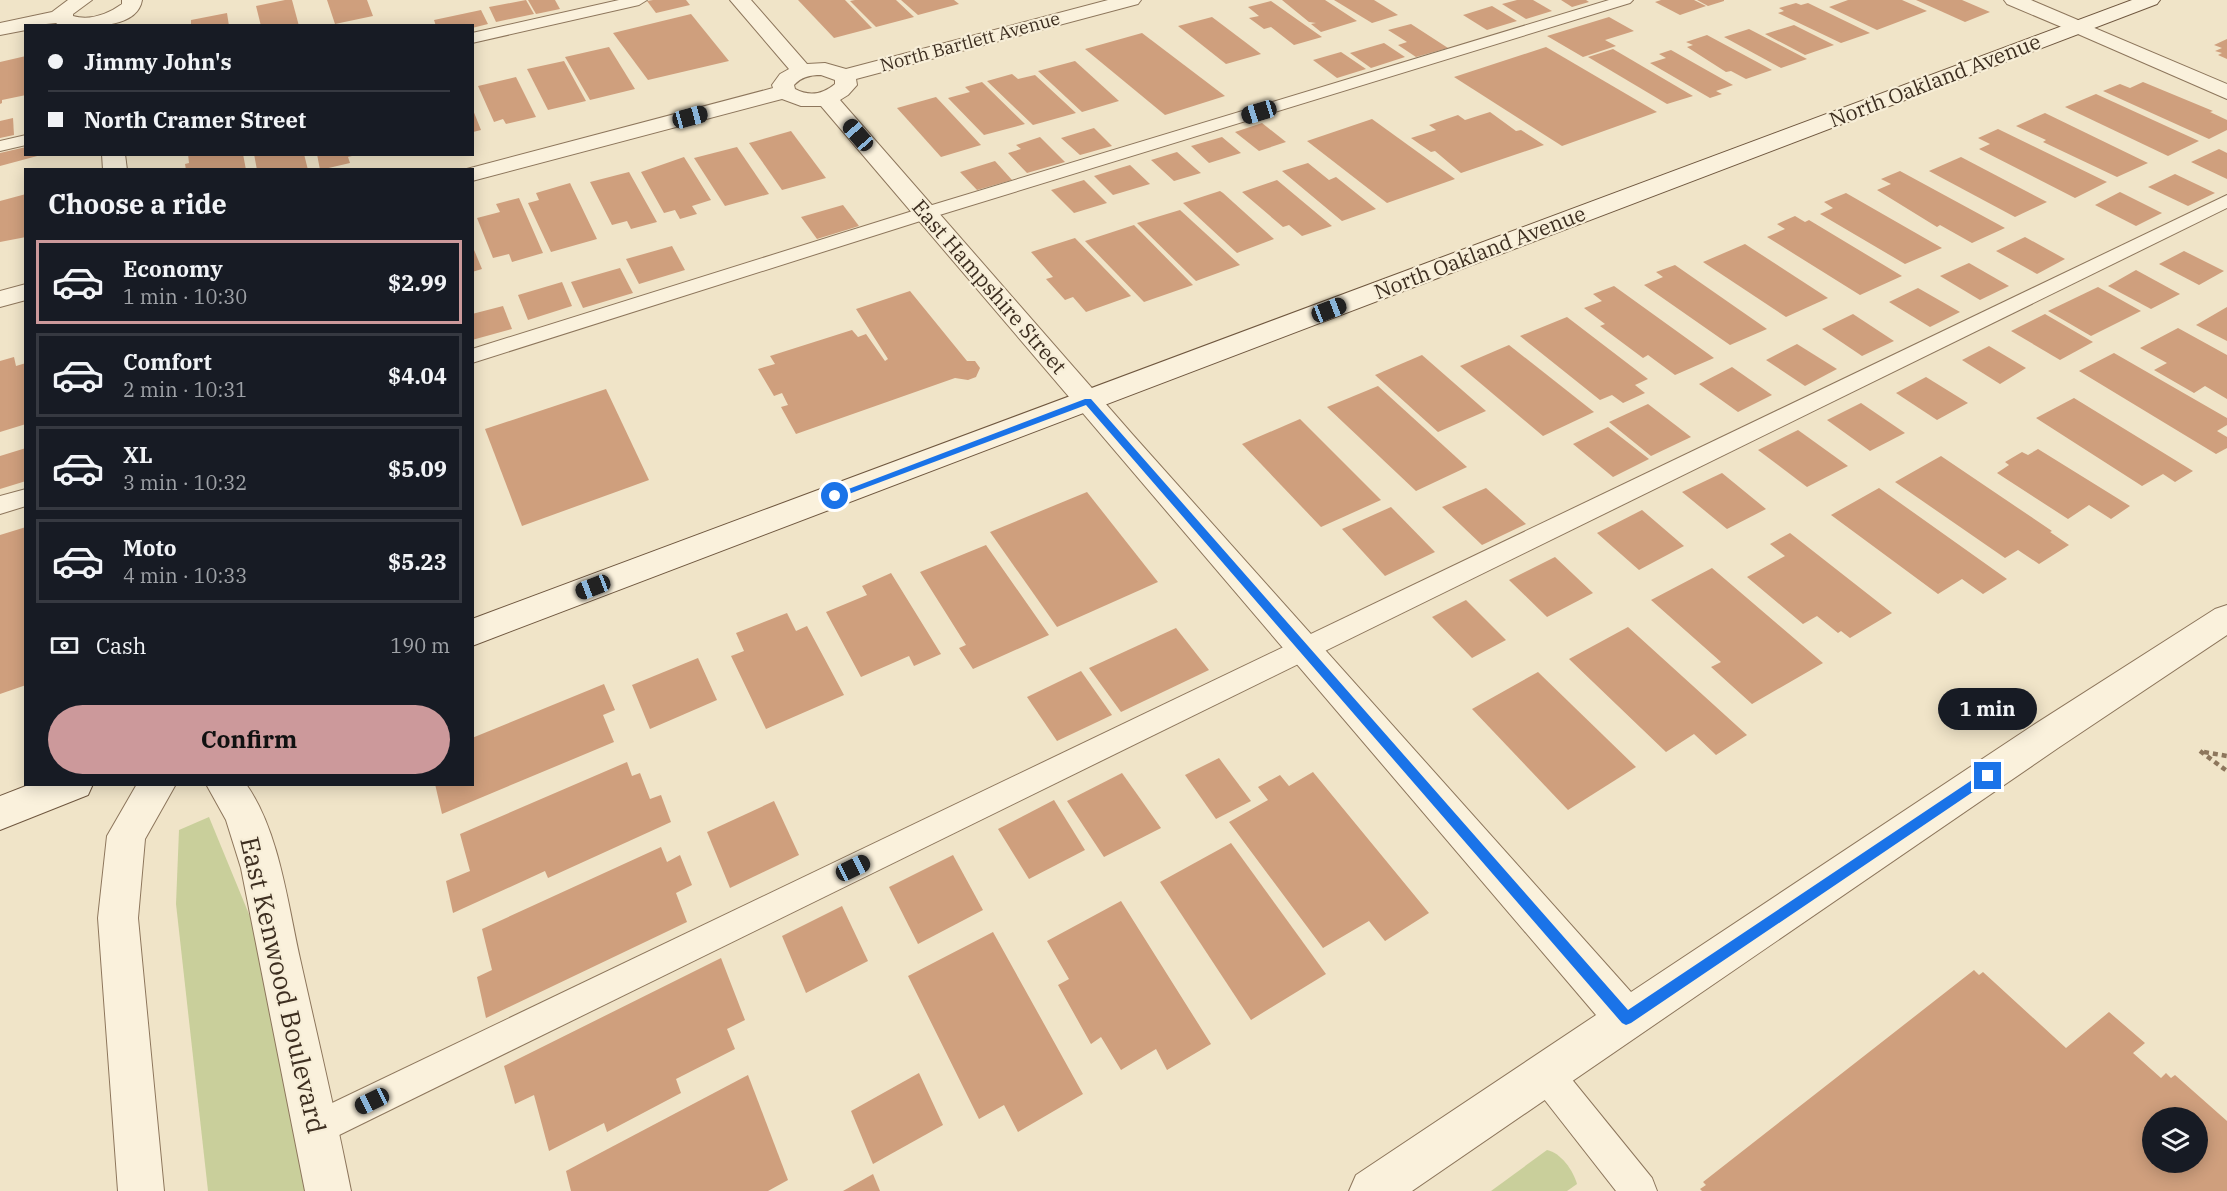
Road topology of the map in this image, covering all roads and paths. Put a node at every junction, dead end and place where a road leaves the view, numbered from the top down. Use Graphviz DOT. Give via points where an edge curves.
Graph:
graph roads {
  1 [pos="82,0"];
  2 [pos="639,0"];
  3 [pos="740,0"];
  4 [pos="1131,0"];
  5 [pos="1625,0"];
  6 [pos="2014,0"];
  7 [pos="2150,0"];
  8 [pos="135,1"];
  9 [pos="62,16"];
  10 [pos="98,24"];
  11 [pos="2078,27"];
  12 [pos="0,29"];
  13 [pos="474,38"];
  14 [pos="802,71"];
  15 [pos="835,87"];
  16 [pos="785,92"];
  17 [pos="2227,92"];
  18 [pos="24,140"];
  19 [pos="0,146"];
  20 [pos="474,173"];
  21 [pos="2227,201"];
  22 [pos="926,213"];
  23 [pos="24,293"];
  24 [pos="0,299"];
  25 [pos="474,355"];
  26 [pos="1088,401"];
  27 [pos="24,498"];
  28 [pos="0,505"];
  29 [pos="2227,618"];
  30 [pos="474,632"];
  31 [pos="1305,650"];
  32 [pos="2227,756"];
  33 [pos="2227,771"];
  34 [pos="70,786"];
  35 [pos="157,786"];
  36 [pos="227,786"];
  37 [pos="0,813"];
  38 [pos="1626,1018"];
  39 [pos="1545,1073"];
  40 [pos="316,1128"];
  41 [pos="141,1191"];
  42 [pos="328,1191"];
  43 [pos="1372,1191"];
  44 [pos="1639,1191"];
  1 -- 9 [label="street" via="67,8"];
  2 -- 13 [label="lane"];
  3 -- 14 [label="street"];
  4 -- 15 [label="street, North Bartlett Avenue"];
  5 -- 22 [label="lane"];
  6 -- 11 [label="street"];
  7 -- 11 [label="street, North Oakland Avenue"];
  8 -- 10 [label="street"];
  9 -- 10 [label="street" via="69,22"];
  9 -- 12 [label="street"];
  11 -- 17 [label="street"];
  11 -- 26 [label="street, North Oakland Avenue"];
  14 -- 15 [label="street" via="827,69"];
  14 -- 16 [label="street" via="785,81"];
  15 -- 16 [label="street" via="806,100"];
  15 -- 22 [label="street, East Hampshire Street"];
  16 -- 20 [label="street"];
  18 -- 19 [label="lane"];
  21 -- 31 [label="lane"];
  22 -- 25 [label="lane"];
  22 -- 26 [label="street, East Hampshire Street"];
  23 -- 24 [label="street"];
  26 -- 30 [label="street, North Oakland Avenue"];
  26 -- 31 [label="street, East Hampshire Street"];
  27 -- 28 [label="lane"];
  29 -- 38 [label="street"];
  31 -- 38 [label="street, East Hampshire Street"];
  31 -- 40 [label="lane"];
  32 -- 33 [label="path" via="2200,751"];
  34 -- 37 [label="street"];
  35 -- 41 [label="street" via="126,836 118,918"];
  36 -- 40 [label="street, East Kenwood Boulevard" via="253,843"];
  38 -- 39 [label="street"];
  39 -- 43 [label="street"];
  39 -- 44 [label="lane"];
  40 -- 42 [label="street, East Kenwood Boulevard"];
}
